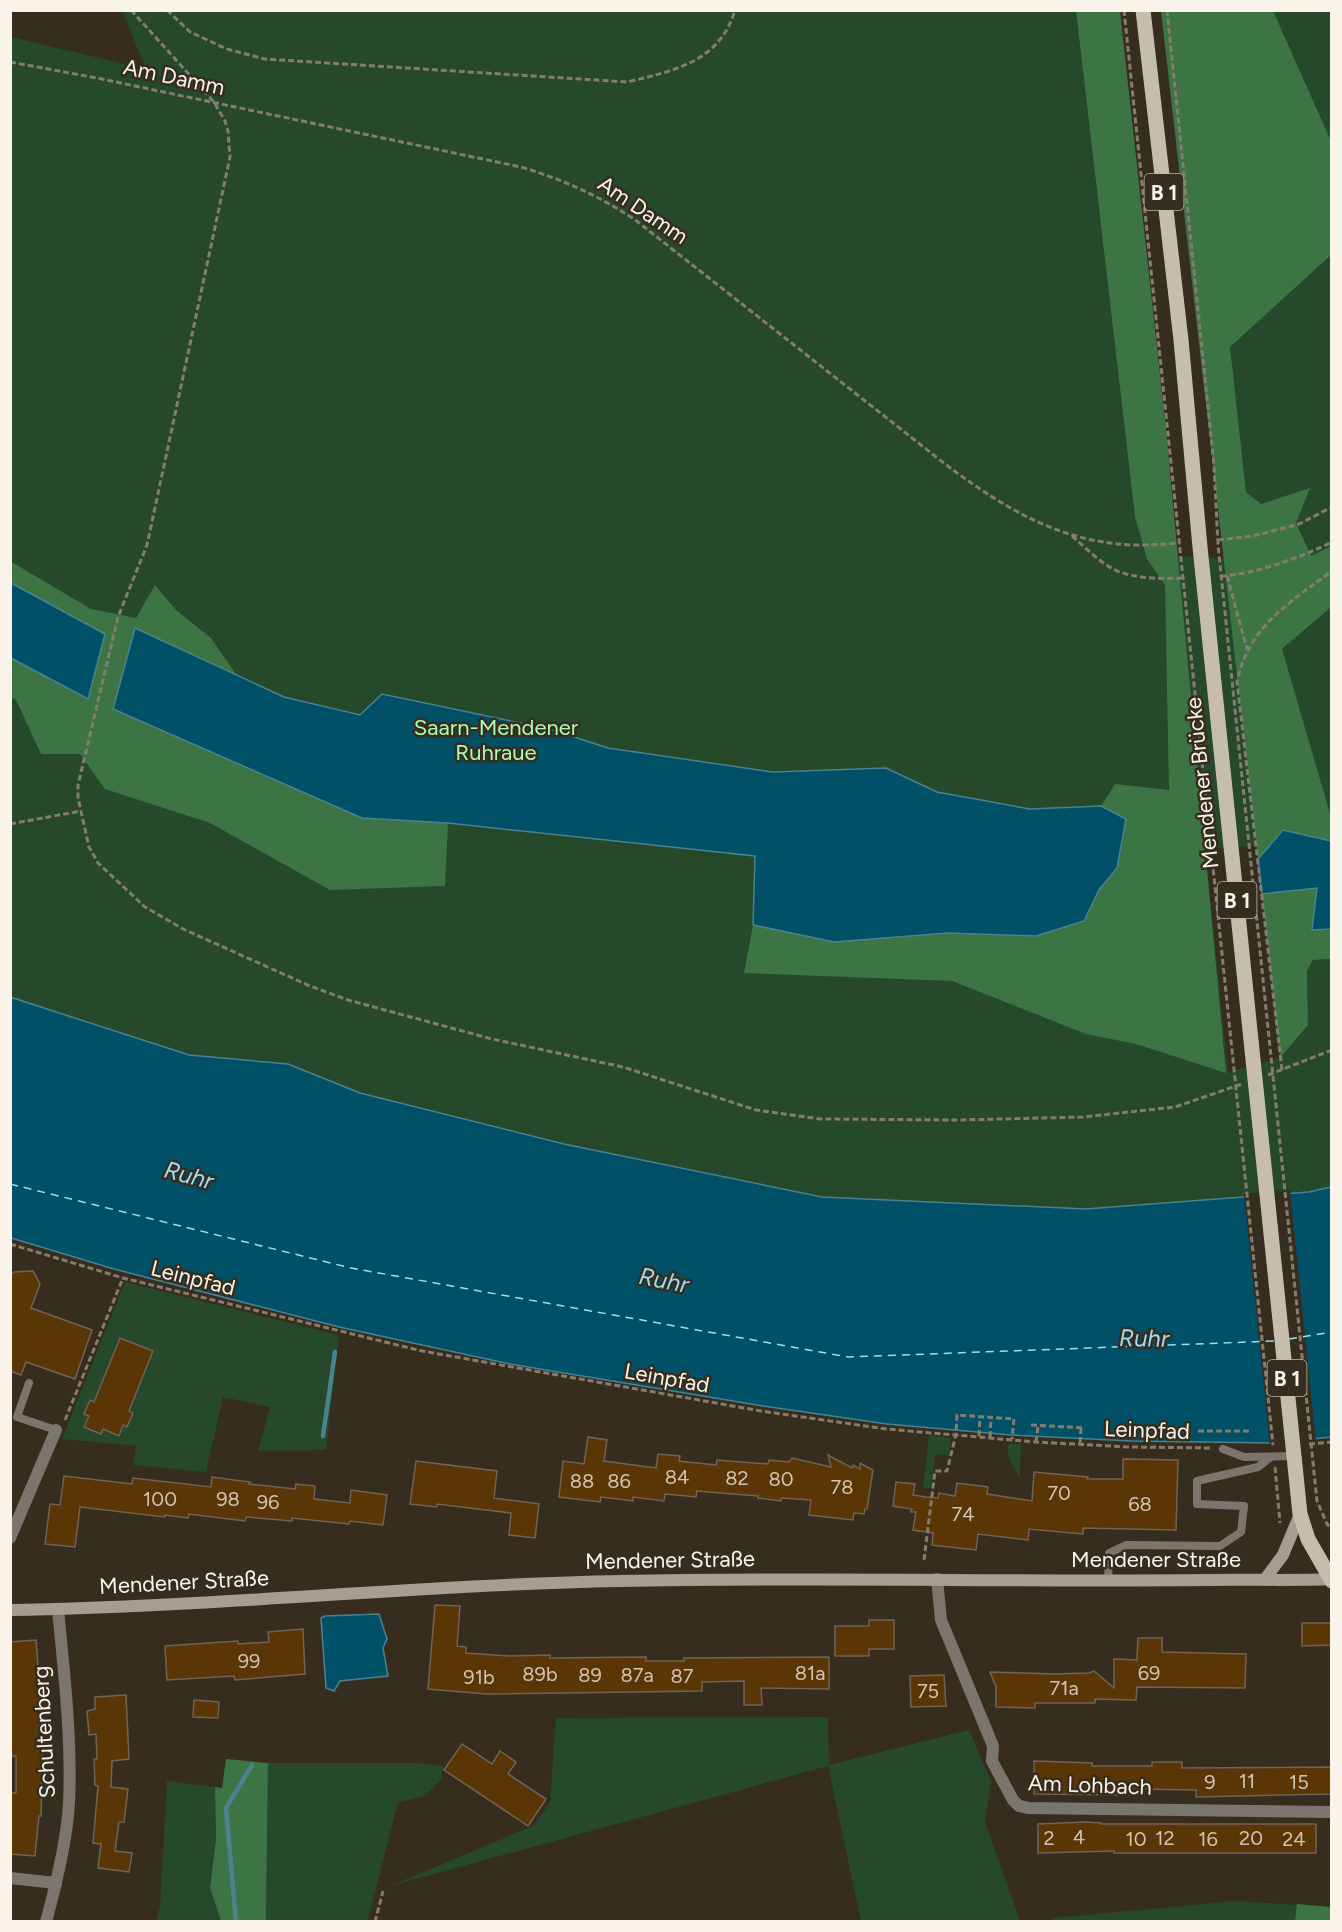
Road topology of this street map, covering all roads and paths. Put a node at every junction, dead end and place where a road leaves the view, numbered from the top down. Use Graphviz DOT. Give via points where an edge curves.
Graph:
graph roads {
  1 [pos="131,10"];
  2 [pos="167,10"];
  3 [pos="735,10"];
  4 [pos="1124,10"];
  5 [pos="1143,10"];
  6 [pos="1167,10"];
  7 [pos="10,62"];
  8 [pos="214,102"];
  9 [pos="1332,507"];
  10 [pos="1218,540"];
  11 [pos="1180,543"];
  12 [pos="1332,572"];
  13 [pos="1227,576"];
  14 [pos="1247,649"];
  15 [pos="81,811"];
  16 [pos="10,824"];
  17 [pos="1332,1050"];
  18 [pos="1282,1070"];
  19 [pos="1260,1078"];
  20 [pos="1249,1082"];
  21 [pos="11,1244"];
  22 [pos="123,1278"];
  23 [pos="29,1383"];
  24 [pos="14,1415"];
  25 [pos="980,1417"];
  26 [pos="991,1418"];
  27 [pos="1031,1425"];
  28 [pos="1038,1426"];
  29 [pos="56,1430"];
  30 [pos="1198,1431"];
  31 [pos="1249,1431"];
  32 [pos="956,1434"];
  33 [pos="979,1436"];
  34 [pos="990,1437"];
  35 [pos="1012,1439"];
  36 [pos="1036,1442"];
  37 [pos="1332,1442"];
  38 [pos="1080,1443"];
  39 [pos="1300,1445"];
  40 [pos="1267,1446"];
  41 [pos="1224,1449"];
  42 [pos="1300,1456"];
  43 [pos="1273,1457"];
  44 [pos="1279,1505"];
  45 [pos="1300,1508"];
  46 [pos="1332,1529"];
  47 [pos="10,1538"];
  48 [pos="924,1560"];
  49 [pos="937,1579"];
  50 [pos="1265,1579"];
  51 [pos="1331,1580"];
  52 [pos="1108,1581"];
  53 [pos="10,1610"];
  54 [pos="58,1610"];
  55 [pos="1332,1812"];
  56 [pos="10,1878"];
  57 [pos="57,1883"];
  58 [pos="383,1891"];
  59 [pos="46,1922"];
  60 [pos="375,1922"];
  1 -- 8 [label="path"];
  2 -- 3 [label="path" via="190,32 227,49 265,59 627,82 676,70 711,50 730,28"];
  4 -- 11 [label="path"];
  5 -- 45 [label="main road, Mendener Brücke / B 1" via="1181,340"];
  6 -- 10 [label="path" via="1214,465"];
  7 -- 8 [label="path, Am Damm"];
  8 -- 11 [label="path, Am Damm" via="521,167 589,191 634,219 990,497 1023,516 1070,535 1137,545"];
  8 -- 15 [label="path" via="225,121 230,157 147,546 118,617 84,756 77,792"];
  9 -- 10 [label="path" via="1299,524"];
  10 -- 46 [label="path" via="1317,1501"];
  11 -- 40 [label="path" via="1275,1446"];
  12 -- 14 [label="path" via="1276,614"];
  13 -- 14 [label="path"];
  14 -- 18 [label="path" via="1240,665 1238,699"];
  15 -- 16 [label="path"];
  15 -- 20 [label="path" via="92,856 133,897 170,922 310,986 492,1039 623,1067 756,1110 820,1119 1083,1117 1176,1107"];
  17 -- 18 [label="path"];
  18 -- 19 [label="path"];
  21 -- 22 [label="path, Leinpfad"];
  22 -- 29 [label="path" via="67,1418"];
  22 -- 32 [label="path, Leinpfad" via="422,1352 761,1411 886,1429"];
  23 -- 24 [label="lane"];
  24 -- 29 [label="lane"];
  25 -- 26 [label="path"];
  25 -- 32 [label="path" via="957,1415"];
  25 -- 33 [label="path"];
  26 -- 34 [label="path"];
  26 -- 35 [label="path" via="1014,1419"];
  27 -- 28 [label="path"];
  28 -- 36 [label="path"];
  28 -- 38 [label="path" via="1083,1428"];
  29 -- 47 [label="street"];
  30 -- 31 [label="path"];
  32 -- 33 [label="path, Leinpfad"];
  32 -- 48 [label="path" via="947,1471 935,1471"];
  33 -- 34 [label="path, Leinpfad"];
  34 -- 35 [label="path, Leinpfad"];
  35 -- 36 [label="path, Leinpfad"];
  36 -- 38 [label="path, Leinpfad"];
  37 -- 39 [label="path"];
  38 -- 41 [label="path, Leinpfad"];
  41 -- 43 [label="lane" via="1244,1457"];
  42 -- 43 [label="lane"];
  43 -- 44 [label="path"];
  43 -- 52 [label="lane" via="1258,1467 1197,1481 1197,1504 1244,1506 1241,1532 1220,1546 1126,1545 1109,1553"];
  45 -- 50 [label="main road" via="1282,1555"];
  45 -- 51 [label="main road, Mendener Brücke / B 1" via="1308,1539"];
  49 -- 52 [label="main road, Mendener Straße"];
  49 -- 54 [label="main road, Mendener Straße" via="502,1584"];
  49 -- 55 [label="street, Am Lohbach" via="941,1620 993,1746 992,1761 1019,1806"];
  50 -- 51 [label="main road, Mendener Straße"];
  50 -- 52 [label="main road, Mendener Straße"];
  53 -- 54 [label="main road, Mendener Straße"];
  54 -- 57 [label="street, Schultenberg" via="70,1740 69,1806"];
  56 -- 57 [label="street"];
  57 -- 59 [label="street, Schultenberg"];
  58 -- 60 [label="path"];
}
